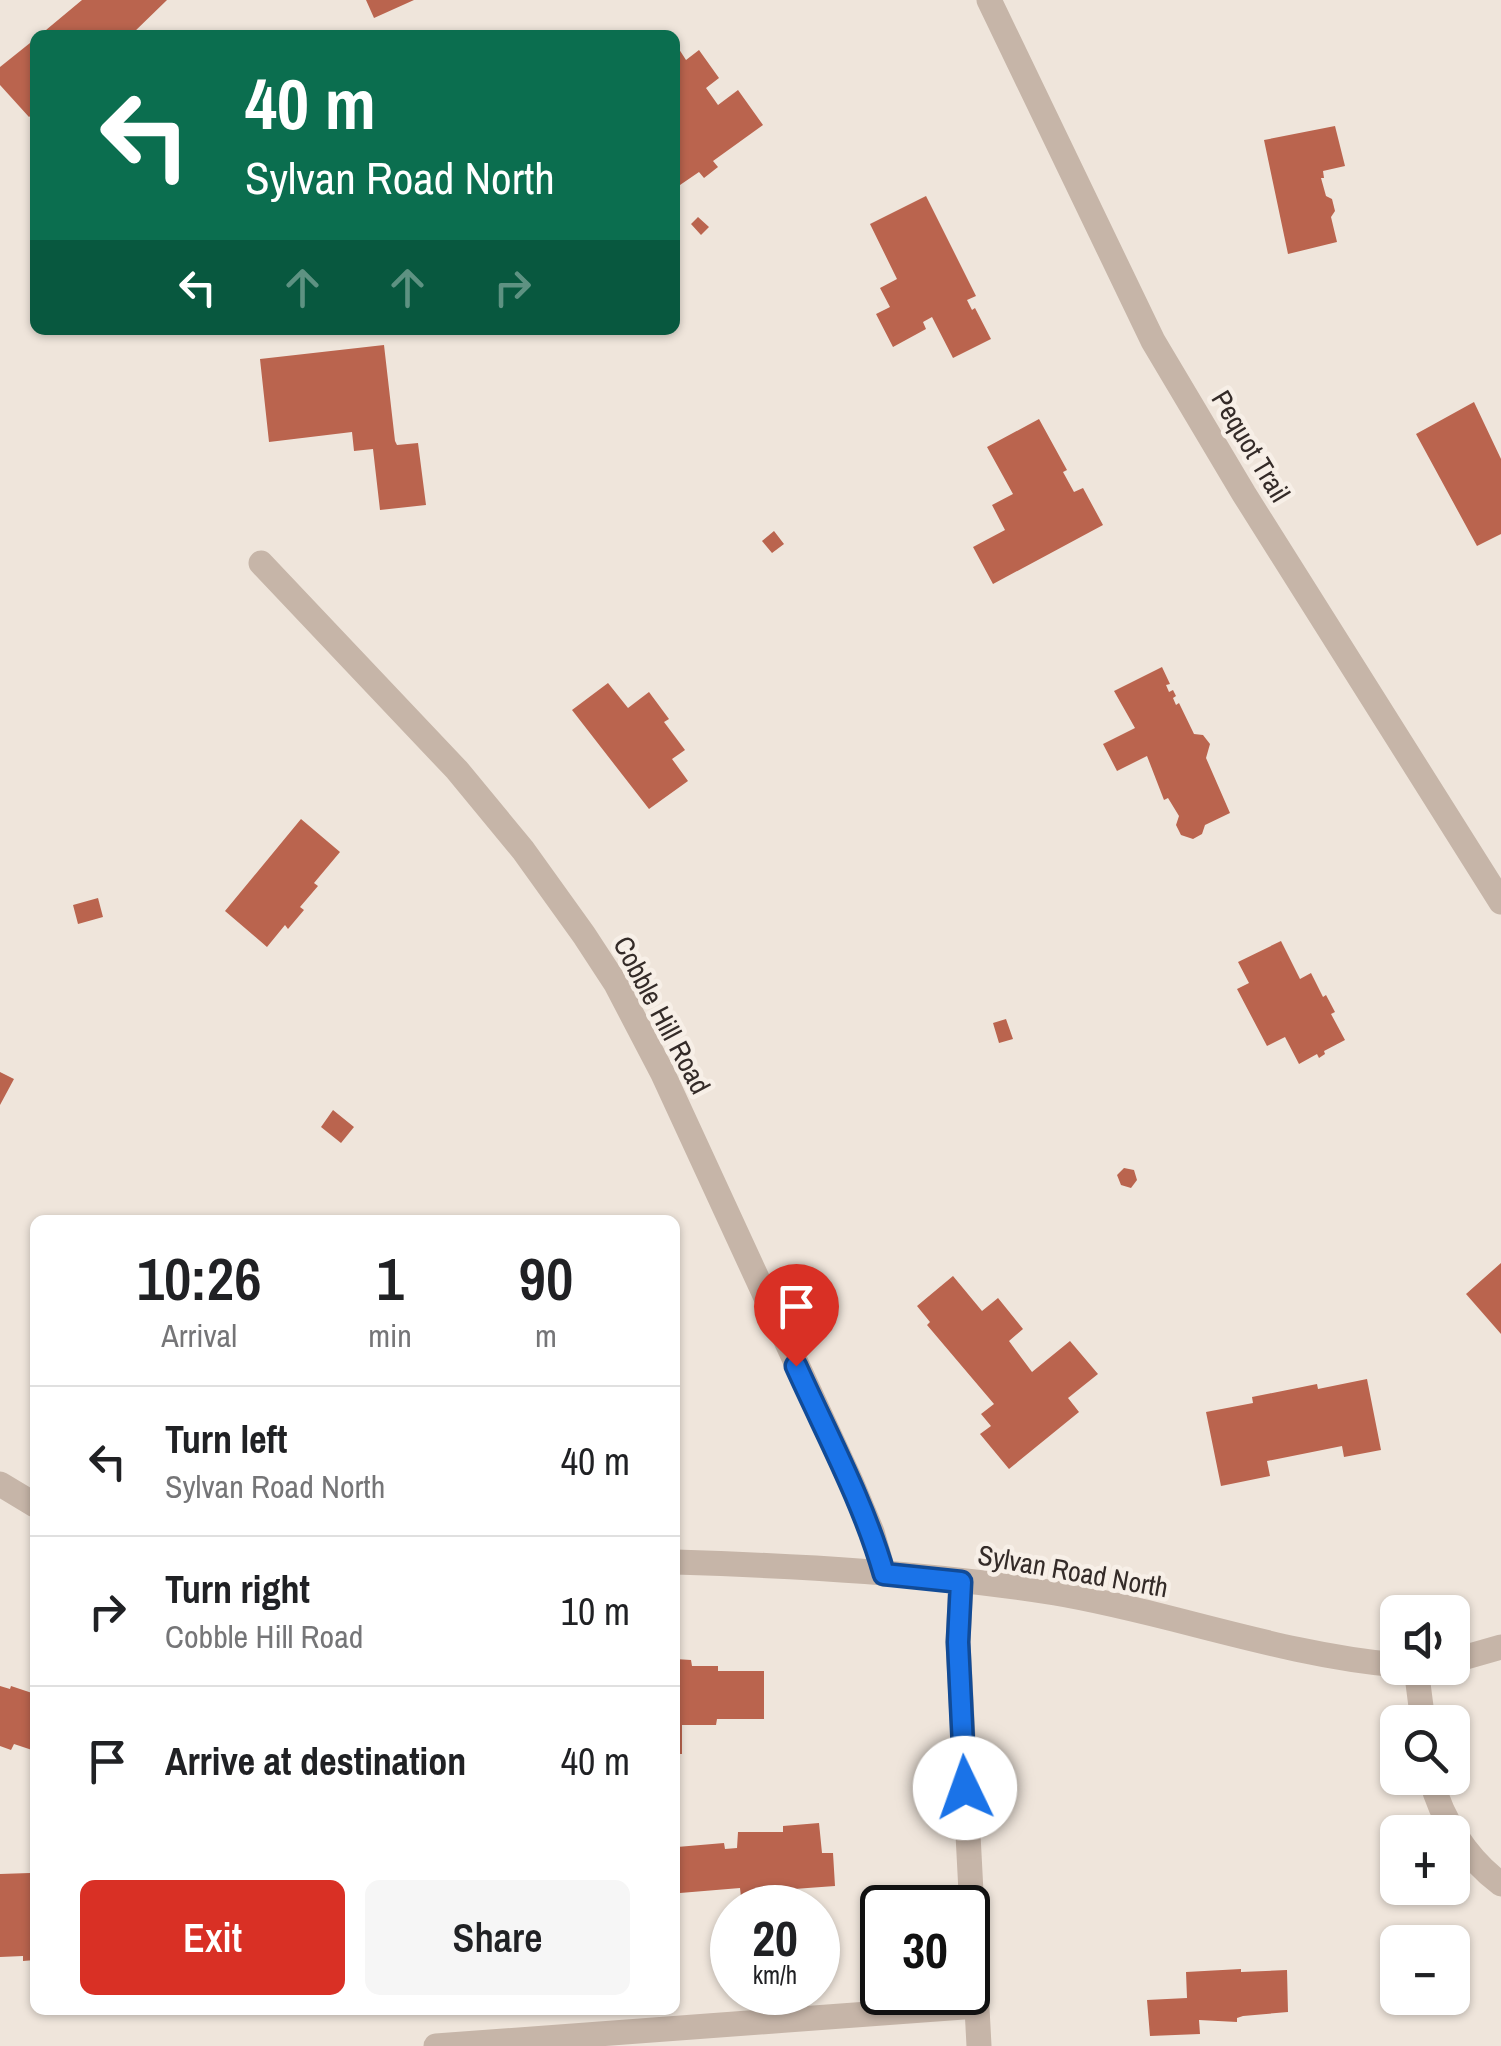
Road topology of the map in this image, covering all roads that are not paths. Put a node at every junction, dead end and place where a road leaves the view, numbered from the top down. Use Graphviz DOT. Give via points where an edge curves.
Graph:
graph roads {
  1 [pos="989,0"];
  2 [pos="261,563"];
  3 [pos="1501,902"];
  4 [pos="0,1484"];
  5 [pos="30,1502"];
  6 [pos="680,1562"];
  7 [pos="884,1574"];
  8 [pos="961,1582"];
  9 [pos="1501,1647"];
  10 [pos="1470,1656"];
  11 [pos="1380,1663"];
  12 [pos="1439,1795"];
  13 [pos="1501,1884"];
  14 [pos="971,1885"];
  15 [pos="860,2015"];
  16 [pos="977,2015"];
  17 [pos="436,2046"];
  18 [pos="979,2046"];
  1 -- 3 [label="street, Pequot Trail" via="1153,341"];
  2 -- 7 [label="street, Cobble Hill Road" via="458,770 544,878 616,984 852,1484"];
  4 -- 5 [label="street"];
  6 -- 7 [label="street, Sylvan Road North"];
  7 -- 8 [label="street, Sylvan Road North"];
  8 -- 11 [label="street, Sylvan Road North" via="1132,1608"];
  8 -- 14 [label="street"];
  9 -- 10 [label="street"];
  12 -- 13 [label="street" via="1476,1863"];
  15 -- 17 [label="street"];
  16 -- 18 [label="street"];
}
